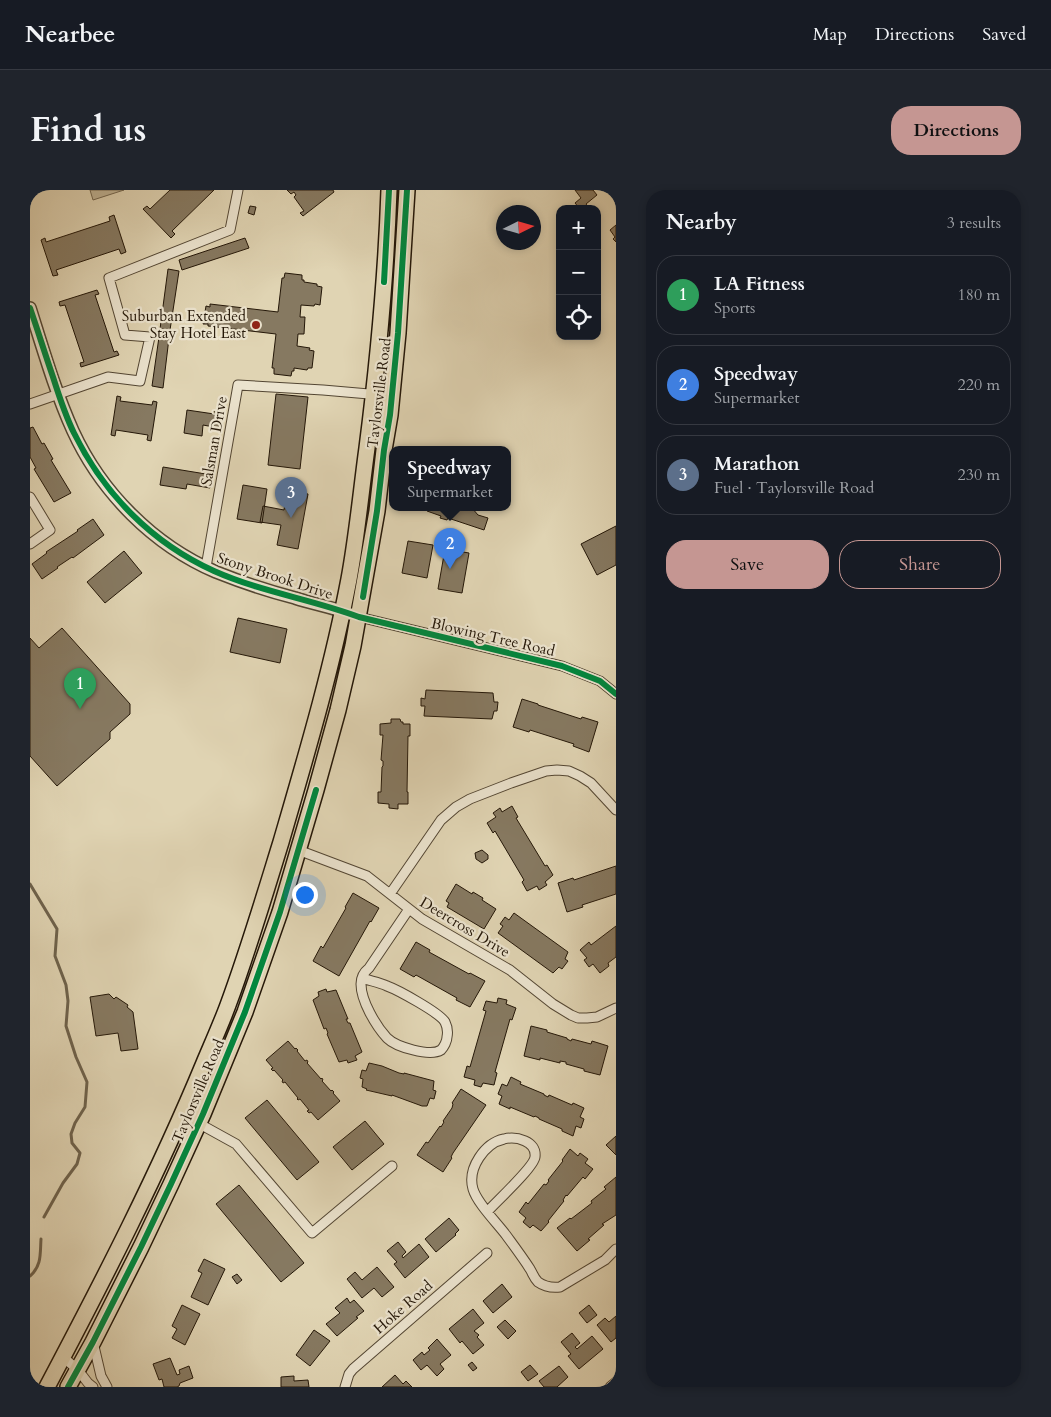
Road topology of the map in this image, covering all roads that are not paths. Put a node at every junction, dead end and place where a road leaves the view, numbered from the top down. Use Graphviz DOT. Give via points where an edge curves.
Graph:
graph roads {
  1 [pos="238,190"];
  2 [pos="389,190"];
  3 [pos="407,190"];
  4 [pos="30,308"];
  5 [pos="58,394"];
  6 [pos="374,395"];
  7 [pos="392,396"];
  8 [pos="30,404"];
  9 [pos="30,497"];
  10 [pos="30,544"];
  11 [pos="206,566"];
  12 [pos="342,611"];
  13 [pos="358,617"];
  14 [pos="616,694"];
  15 [pos="616,810"];
  16 [pos="298,850"];
  17 [pos="390,894"];
  18 [pos="409,909"];
  19 [pos="362,978"];
  20 [pos="616,1008"];
  21 [pos="182,1116"];
  22 [pos="198,1123"];
  23 [pos="392,1166"];
  24 [pos="488,1212"];
  25 [pos="616,1248"];
  26 [pos="487,1253"];
  27 [pos="93,1342"];
  28 [pos="63,1357"];
  29 [pos="78,1370"];
  30 [pos="616,1382"];
  31 [pos="47,1387"];
  32 [pos="68,1387"];
  33 [pos="93,1387"];
  34 [pos="107,1387"];
  35 [pos="346,1387"];
  36 [pos="610,1387"];
  1 -- 5 [label="street" via="230,230 109,278 125,335 150,338 140,381 108,377"];
  2 -- 6 [label="main road, Taylorsville Road"];
  3 -- 7 [label="main road, Taylorsville Road"];
  4 -- 5 [label="street, Stony Brook Drive"];
  5 -- 8 [label="street"];
  5 -- 11 [label="street, Stony Brook Drive" via="90,463 108,488 159,539"];
  6 -- 7 [label="street, Salsman Drive"];
  6 -- 11 [label="street, Salsman Drive" via="238,385"];
  6 -- 12 [label="main road, Taylorsville Road"];
  7 -- 13 [label="main road, Taylorsville Road" via="377,511"];
  9 -- 10 [label="street" via="50,530"];
  11 -- 12 [label="street, Stony Brook Drive" via="237,580"];
  12 -- 13 [label="street, Stony Brook Drive"];
  12 -- 21 [label="main road, Taylorsville Road" via="315,723 262,906 228,1005"];
  13 -- 14 [label="street, Blowing Tree Road" via="562,666 600,682"];
  13 -- 16 [label="main road, Taylorsville Road" via="338,710"];
  15 -- 17 [label="street" via="591,783 569,772 546,771 511,783 470,799 441,820"];
  16 -- 17 [label="street, Deercross Drive" via="367,876"];
  16 -- 22 [label="main road, Taylorsville Road" via="245,1012"];
  17 -- 18 [label="street, Deercross Drive"];
  18 -- 19 [label="street"];
  18 -- 20 [label="street, Deercross Drive" via="510,970 571,1015 597,1017"];
  19 -- 19 [label="street" via="366,1006 388,1039 432,1053 444,1046 448,1031 437,1014 388,986"];
  21 -- 22 [label="street"];
  21 -- 28 [label="main road, Taylorsville Road" via="155,1177"];
  22 -- 23 [label="street" via="236,1144 312,1233"];
  22 -- 27 [label="main road, Taylorsville Road" via="168,1192"];
  24 -- 24 [label="street" via="535,1159 530,1144 521,1139 497,1140 474,1167 473,1189"];
  24 -- 25 [label="street" via="534,1278 544,1287 560,1287 605,1260"];
  26 -- 35 [label="street, Hoke Road" via="353,1368"];
  27 -- 29 [label="main road, Taylorsville Road"];
  27 -- 34 [label="street" via="100,1376"];
  28 -- 29 [label="street"];
  28 -- 31 [label="main road, Taylorsville Road"];
  29 -- 32 [label="main road, Taylorsville Road"];
  29 -- 33 [label="street"];
  30 -- 36 [label="street"];
}
